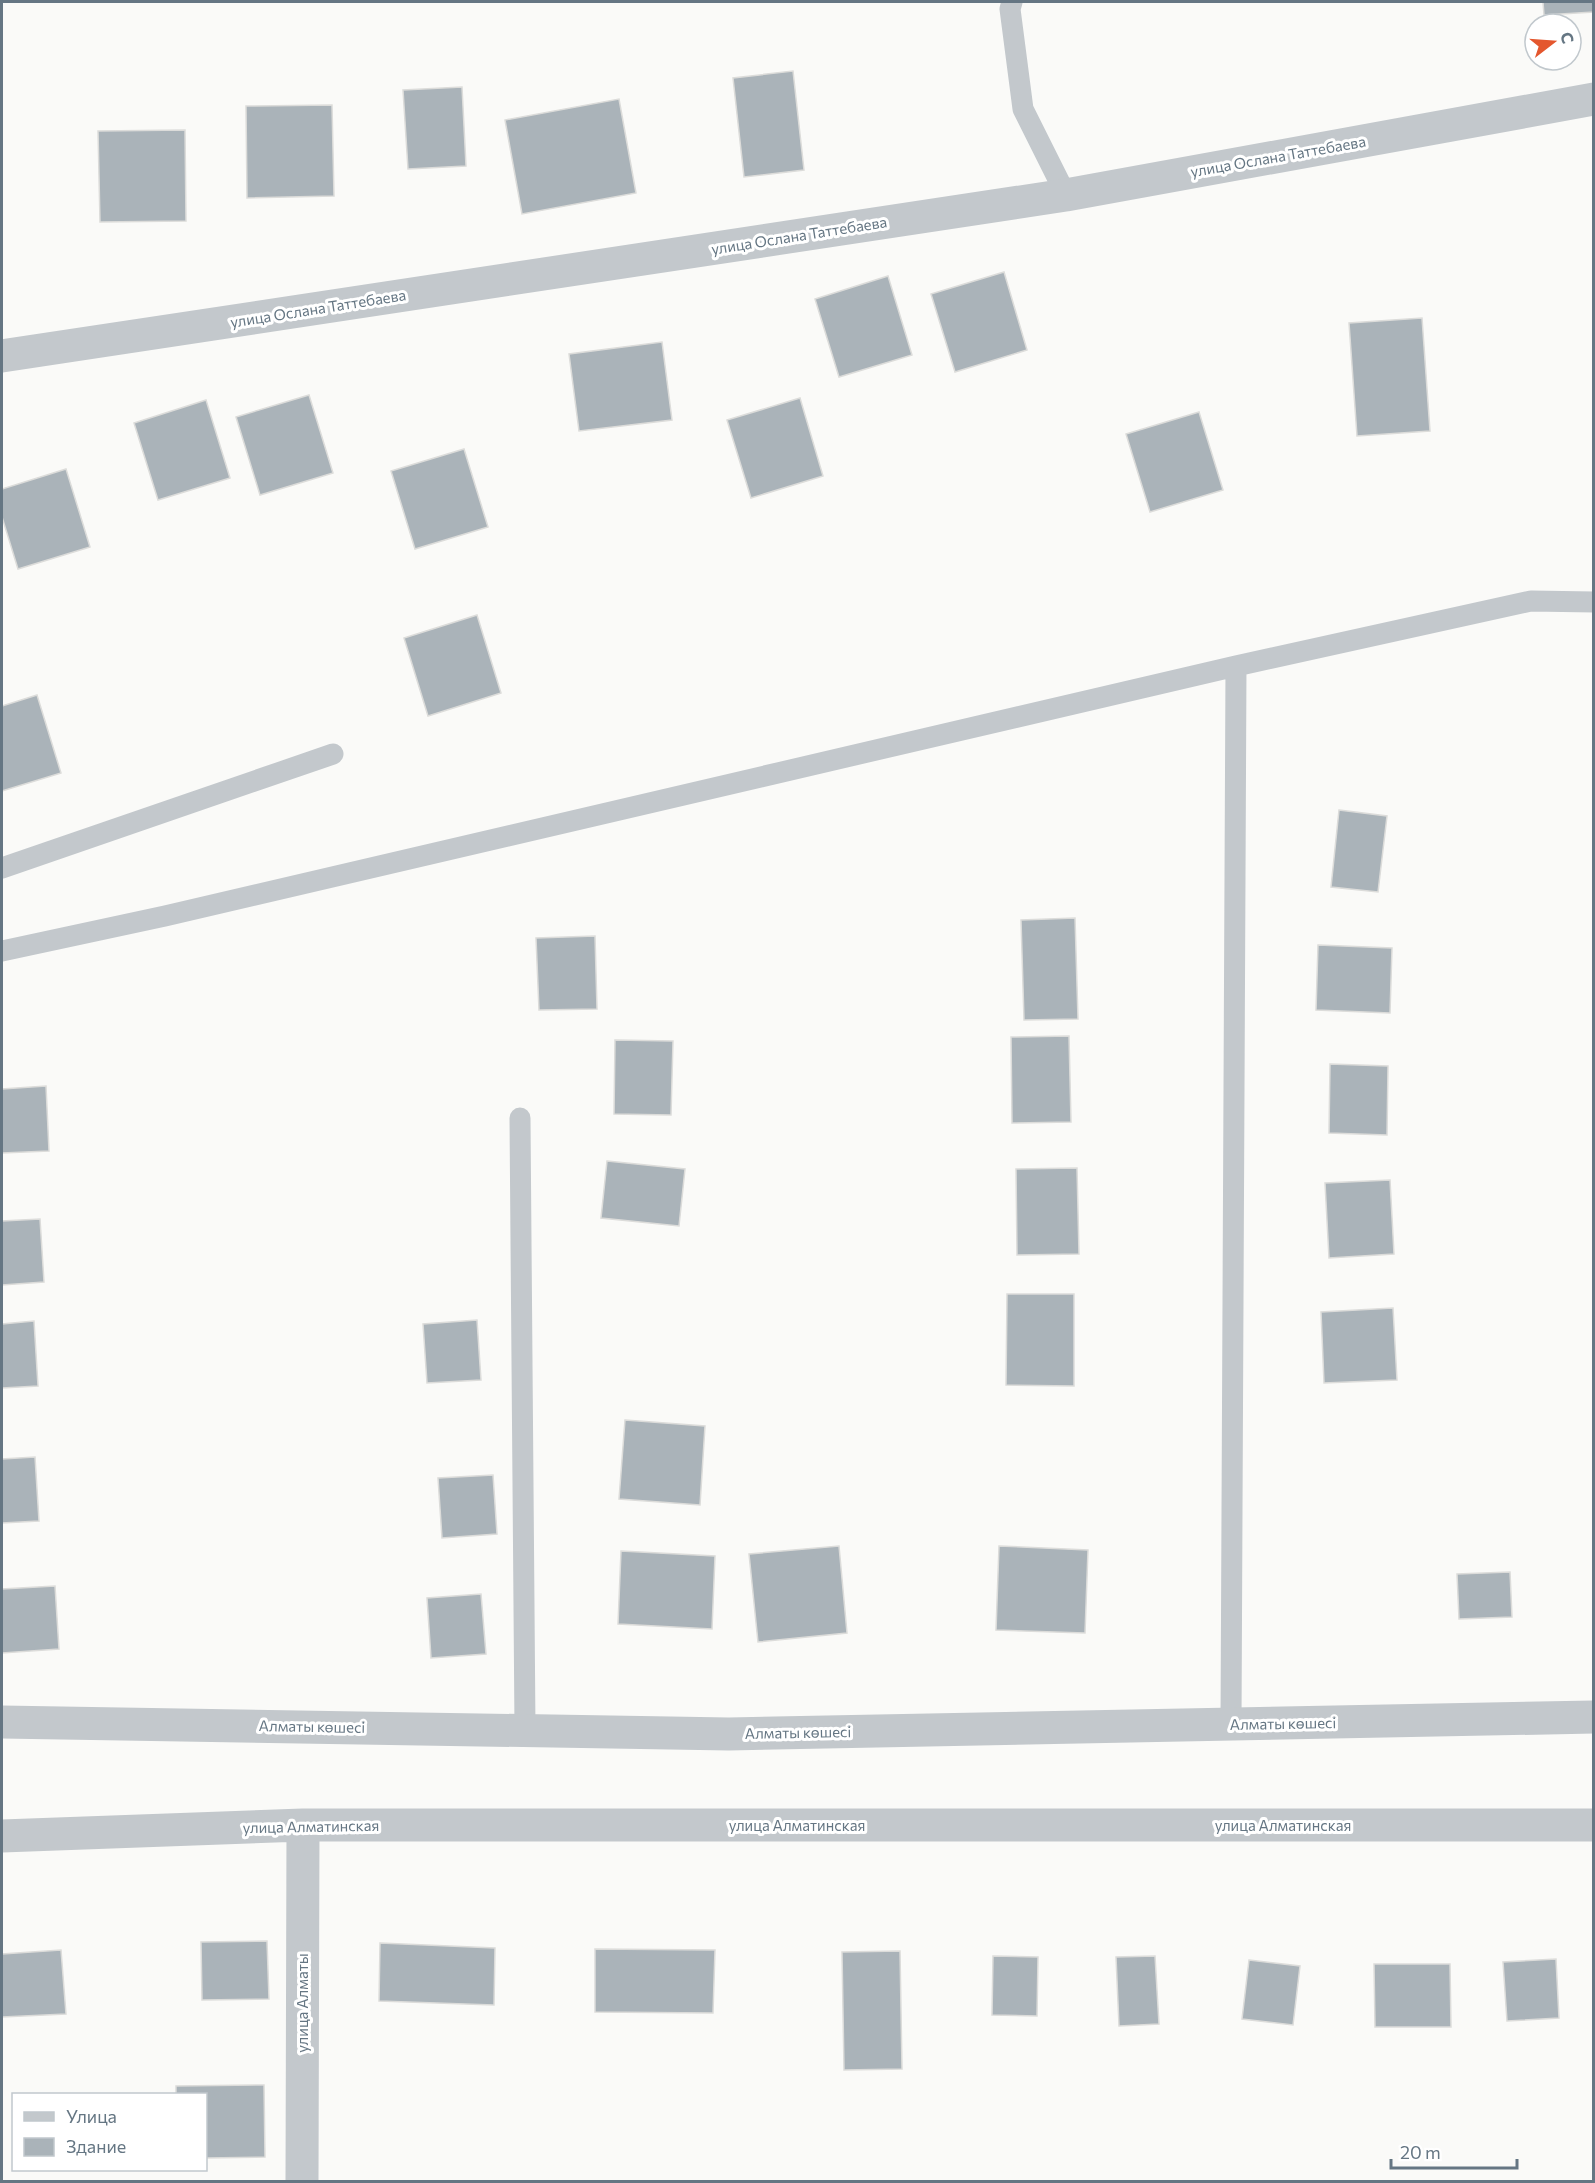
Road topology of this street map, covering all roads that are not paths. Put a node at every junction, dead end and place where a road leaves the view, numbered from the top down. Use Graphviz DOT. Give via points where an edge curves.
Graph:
graph roads {
  1 [pos="1012,2"];
  2 [pos="1593,99"];
  3 [pos="1066,195"];
  4 [pos="2,357"];
  5 [pos="1593,602"];
  6 [pos="1236,666"];
  7 [pos="333,754"];
  8 [pos="2,868"];
  9 [pos="2,951"];
  10 [pos="520,1118"];
  11 [pos="1593,1717"];
  12 [pos="2,1722"];
  13 [pos="1230,1724"];
  14 [pos="525,1729"];
  15 [pos="303,1825"];
  16 [pos="1593,1825"];
  17 [pos="2,1836"];
  18 [pos="302,2181"];
  1 -- 3 [label="lane" via="1023,109"];
  2 -- 3 [label="street, улица Ослана Таттебаева"];
  3 -- 4 [label="street, улица Ослана Таттебаева"];
  5 -- 6 [label="lane" via="1531,601"];
  6 -- 9 [label="lane"];
  6 -- 13 [label="lane"];
  7 -- 8 [label="lane"];
  10 -- 14 [label="lane"];
  11 -- 13 [label="street, Алматы көшесі"];
  12 -- 14 [label="street, Алматы көшесі"];
  13 -- 14 [label="street, Алматы көшесі" via="729,1734"];
  15 -- 16 [label="street, улица Алматинская"];
  15 -- 17 [label="street, улица Алматинская"];
  15 -- 18 [label="street, улица Алматы"];
}
